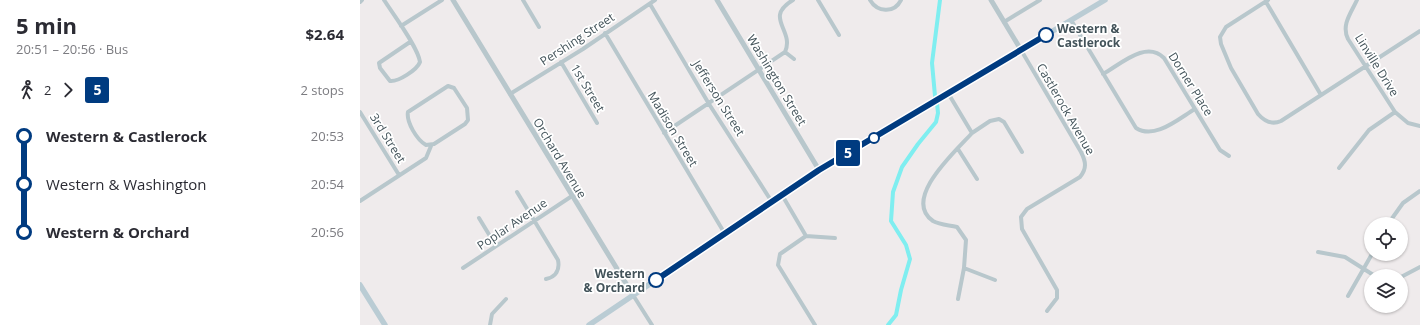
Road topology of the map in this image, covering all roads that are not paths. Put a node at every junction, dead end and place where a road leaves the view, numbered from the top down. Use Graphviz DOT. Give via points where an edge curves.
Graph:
graph roads {
  1 [pos="384,0"];
  2 [pos="442,0"];
  3 [pos="453,0"];
  4 [pos="523,0"];
  5 [pos="656,0"];
  6 [pos="717,0"];
  7 [pos="793,0"];
  8 [pos="818,0"];
  9 [pos="870,0"];
  10 [pos="901,0"];
  11 [pos="991,0"];
  12 [pos="1040,0"];
  13 [pos="1105,0"];
  14 [pos="1357,0"];
  15 [pos="1267,1"];
  16 [pos="650,4"];
  17 [pos="1071,20"];
  18 [pos="1004,22"];
  19 [pos="401,26"];
  20 [pos="539,27"];
  21 [pos="1420,31"];
  22 [pos="605,33"];
  23 [pos="839,35"];
  24 [pos="410,42"];
  25 [pos="1021,50"];
  26 [pos="785,52"];
  27 [pos="794,59"];
  28 [pos="561,62"];
  29 [pos="1366,66"];
  30 [pos="758,69"];
  31 [pos="1103,74"];
  32 [pos="948,93"];
  33 [pos="510,94"];
  34 [pos="1321,95"];
  35 [pos="710,104"];
  36 [pos="1195,109"];
  37 [pos="360,112"];
  38 [pos="1395,112"];
  39 [pos="597,123"];
  40 [pos="1420,126"];
  41 [pos="664,133"];
  42 [pos="972,133"];
  43 [pos="431,146"];
  44 [pos="958,149"];
  45 [pos="1022,152"];
  46 [pos="1229,156"];
  47 [pos="1339,168"];
  48 [pos="819,170"];
  49 [pos="399,174"];
  50 [pos="977,179"];
  51 [pos="1420,191"];
  52 [pos="516,192"];
  53 [pos="782,195"];
  54 [pos="572,196"];
  55 [pos="361,199"];
  56 [pos="772,202"];
  57 [pos="1393,217"];
  58 [pos="478,218"];
  59 [pos="534,221"];
  60 [pos="725,234"];
  61 [pos="806,236"];
  62 [pos="835,238"];
  63 [pos="496,246"];
  64 [pos="1318,252"];
  65 [pos="1368,261"];
  66 [pos="1420,267"];
  67 [pos="463,268"];
  68 [pos="964,268"];
  69 [pos="1364,269"];
  70 [pos="1408,273"];
  71 [pos="546,279"];
  72 [pos="995,280"];
  73 [pos="360,285"];
  74 [pos="633,295"];
  75 [pos="1348,296"];
  76 [pos="506,299"];
  77 [pos="958,299"];
  78 [pos="1047,311"];
  79 [pos="384,325"];
  80 [pos="490,325"];
  81 [pos="589,325"];
  82 [pos="652,325"];
  83 [pos="815,325"];
  1 -- 19 [label="street"];
  2 -- 19 [label="street"];
  3 -- 33 [label="street, Orchard Avenue"];
  4 -- 20 [label="street"];
  5 -- 16 [label="street, Pershing Street"];
  6 -- 30 [label="street, Washington Street"];
  7 -- 26 [label="street" via="783,8 780,16 787,37"];
  8 -- 23 [label="street"];
  9 -- 10 [label="street" via="876,7 886,10 895,7"];
  11 -- 18 [label="street, Castlerock Avenue"];
  12 -- 18 [label="street"];
  13 -- 17 [label="main road"];
  14 -- 29 [label="street, Linville Drive" via="1347,20 1345,33"];
  15 -- 34 [label="street"];
  15 -- 34 [label="street" via="1222,32 1221,44 1231,68 1258,114 1266,122 1276,123"];
  16 -- 22 [label="street, Pershing Street"];
  16 -- 35 [label="street, Jefferson Street"];
  17 -- 25 [label="main road"];
  17 -- 31 [label="street"];
  18 -- 25 [label="street, Castlerock Avenue"];
  19 -- 24 [label="street"];
  21 -- 29 [label="street"];
  22 -- 28 [label="street, Pershing Street"];
  22 -- 41 [label="street, Madison Street"];
  24 -- 24 [label="street" via="420,64 395,81 390,81 380,68 380,63"];
  25 -- 32 [label="main road"];
  25 -- 78 [label="street, Castlerock Avenue" via="1086,163 1080,177 1027,209 1021,217 1022,229 1057,290 1057,298"];
  26 -- 27 [label="street"];
  26 -- 30 [label="street"];
  28 -- 33 [label="street, Pershing Street"];
  28 -- 39 [label="street, 1st Street"];
  29 -- 34 [label="street"];
  29 -- 38 [label="street, Linville Drive"];
  30 -- 35 [label="street"];
  30 -- 48 [label="street, Washington Street"];
  31 -- 36 [label="street" via="1136,128 1141,131 1155,132"];
  31 -- 36 [label="street, Dorner Place" via="1141,52 1158,52"];
  32 -- 42 [label="street"];
  32 -- 48 [label="main road"];
  33 -- 54 [label="street, Orchard Avenue"];
  35 -- 41 [label="street"];
  35 -- 56 [label="street, Jefferson Street"];
  36 -- 46 [label="street, Dorner Place" via="1220,150"];
  37 -- 49 [label="street, 3rd Street"];
  38 -- 40 [label="street, Linville Drive" via="1408,123"];
  38 -- 47 [label="street" via="1370,130"];
  41 -- 60 [label="street, Madison Street"];
  42 -- 44 [label="street"];
  42 -- 45 [label="street" via="990,121 999,119 1004,122"];
  43 -- 43 [label="street" via="466,124 468,120 467,108 451,86 408,112 409,123 421,142"];
  43 -- 49 [label="street" via="426,158"];
  44 -- 50 [label="street"];
  44 -- 68 [label="street" via="929,183 923,202 925,212 933,221 957,228 964,236"];
  48 -- 53 [label="main road"];
  49 -- 55 [label="street"];
  51 -- 57 [label="street" via="1403,203"];
  52 -- 59 [label="street"];
  53 -- 56 [label="main road"];
  53 -- 61 [label="street"];
  54 -- 59 [label="street, Poplar Avenue"];
  54 -- 74 [label="street, Orchard Avenue"];
  56 -- 60 [label="main road"];
  58 -- 63 [label="street"];
  59 -- 63 [label="street, Poplar Avenue"];
  59 -- 71 [label="street" via="558,263 558,271 554,277"];
  60 -- 74 [label="main road"];
  61 -- 62 [label="street"];
  61 -- 83 [label="street" via="780,254 778,261 779,269"];
  63 -- 67 [label="street, Poplar Avenue"];
  64 -- 69 [label="street" via="1345,257"];
  65 -- 69 [label="street"];
  66 -- 70 [label="street"];
  68 -- 72 [label="street"];
  68 -- 77 [label="street"];
  69 -- 75 [label="street"];
  73 -- 79 [label="main road"];
  74 -- 81 [label="main road"];
  74 -- 82 [label="street, Orchard Avenue"];
  76 -- 80 [label="street" via="492,314"];
}
